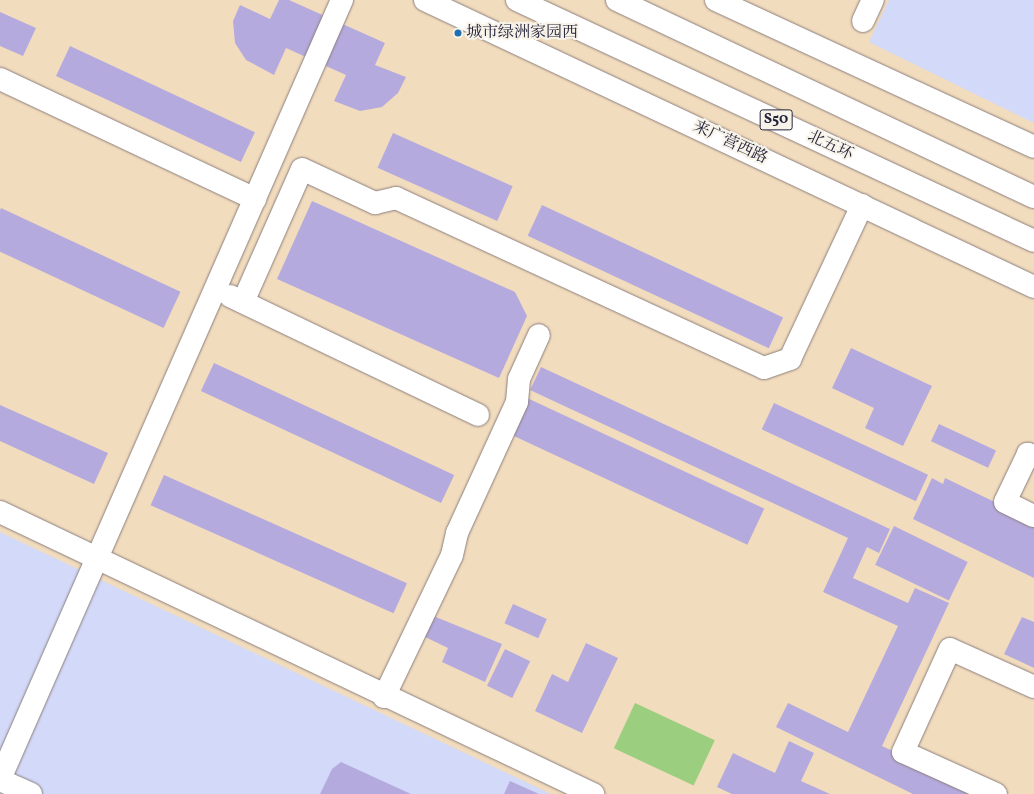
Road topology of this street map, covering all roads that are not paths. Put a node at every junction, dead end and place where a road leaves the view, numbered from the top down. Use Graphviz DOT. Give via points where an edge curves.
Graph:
graph roads {
  1 [pos="342,0"];
  2 [pos="425,0"];
  3 [pos="517,0"];
  4 [pos="617,0"];
  5 [pos="716,0"];
  6 [pos="873,0"];
  7 [pos="863,21"];
  8 [pos="0,79"];
  9 [pos="1034,147"];
  10 [pos="274,156"];
  11 [pos="302,170"];
  12 [pos="1034,197"];
  13 [pos="255,199"];
  14 [pos="862,205"];
  15 [pos="1034,241"];
  16 [pos="1034,287"];
  17 [pos="216,289"];
  18 [pos="244,302"];
  19 [pos="539,335"];
  20 [pos="478,414"];
  21 [pos="1034,457"];
  22 [pos="0,512"];
  23 [pos="1034,516"];
  24 [pos="99,560"];
  25 [pos="1034,687"];
  26 [pos="384,697"];
  27 [pos="0,780"];
  28 [pos="31,794"];
  29 [pos="593,794"];
  30 [pos="996,794"];
  1 -- 10 [label="main road"];
  2 -- 14 [label="main road, 来广营西路"];
  3 -- 15 [label="main road, 北五环 / S50"];
  4 -- 12 [label="main road, S50"];
  5 -- 9 [label="main road"];
  6 -- 7 [label="main road"];
  8 -- 13 [label="main road"];
  10 -- 11 [label="main road"];
  10 -- 13 [label="main road"];
  11 -- 14 [label="main road" via="375,203 396,198 764,368 790,359"];
  11 -- 18 [label="main road"];
  13 -- 17 [label="main road"];
  14 -- 16 [label="main road, 来广营西路"];
  17 -- 18 [label="main road"];
  17 -- 24 [label="main road"];
  18 -- 20 [label="main road"];
  19 -- 26 [label="main road" via="519,379 517,402 457,533 452,555"];
  21 -- 23 [label="main road" via="1028,454 1005,502"];
  22 -- 24 [label="main road"];
  24 -- 26 [label="main road"];
  24 -- 27 [label="main road"];
  25 -- 30 [label="main road" via="950,649 903,752"];
  26 -- 29 [label="main road"];
  27 -- 28 [label="main road"];
}
